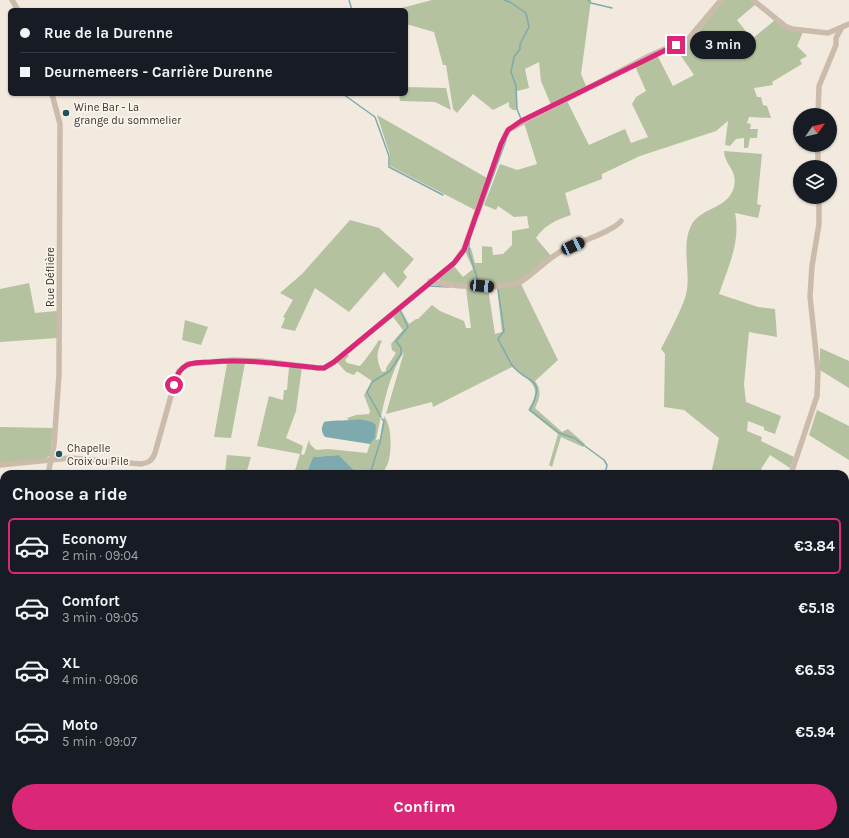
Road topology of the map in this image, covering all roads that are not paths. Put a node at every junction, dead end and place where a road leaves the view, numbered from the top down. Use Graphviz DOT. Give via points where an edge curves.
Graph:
graph roads {
  1 [pos="721,0"];
  2 [pos="753,0"];
  3 [pos="849,24"];
  4 [pos="842,29"];
  5 [pos="53,96"];
  6 [pos="818,108"];
  7 [pos="819,204"];
  8 [pos="621,221"];
  9 [pos="430,281"];
  10 [pos="51,461"];
  11 [pos="0,465"];
  12 [pos="49,470"];
  13 [pos="792,470"];
  1 -- 9 [label="street" via="689,38 521,121 508,130 504,134 464,250 454,263"];
  2 -- 4 [label="street" via="792,29 828,33"];
  3 -- 4 [label="street"];
  4 -- 6 [label="street" via="836,38 836,44 819,86"];
  5 -- 10 [label="street, Rue Déflière" via="60,124 60,250 59,375"];
  7 -- 13 [label="street" via="820,224 810,280 818,372 817,396"];
  8 -- 9 [label="street" via="613,228 559,253 529,276 513,284 447,285"];
  9 -- 10 [label="street" via="324,368 233,360 188,364 176,378 156,453 147,463 70,458"];
  10 -- 11 [label="street"];
  10 -- 12 [label="street, Rue Déflière"];
}
